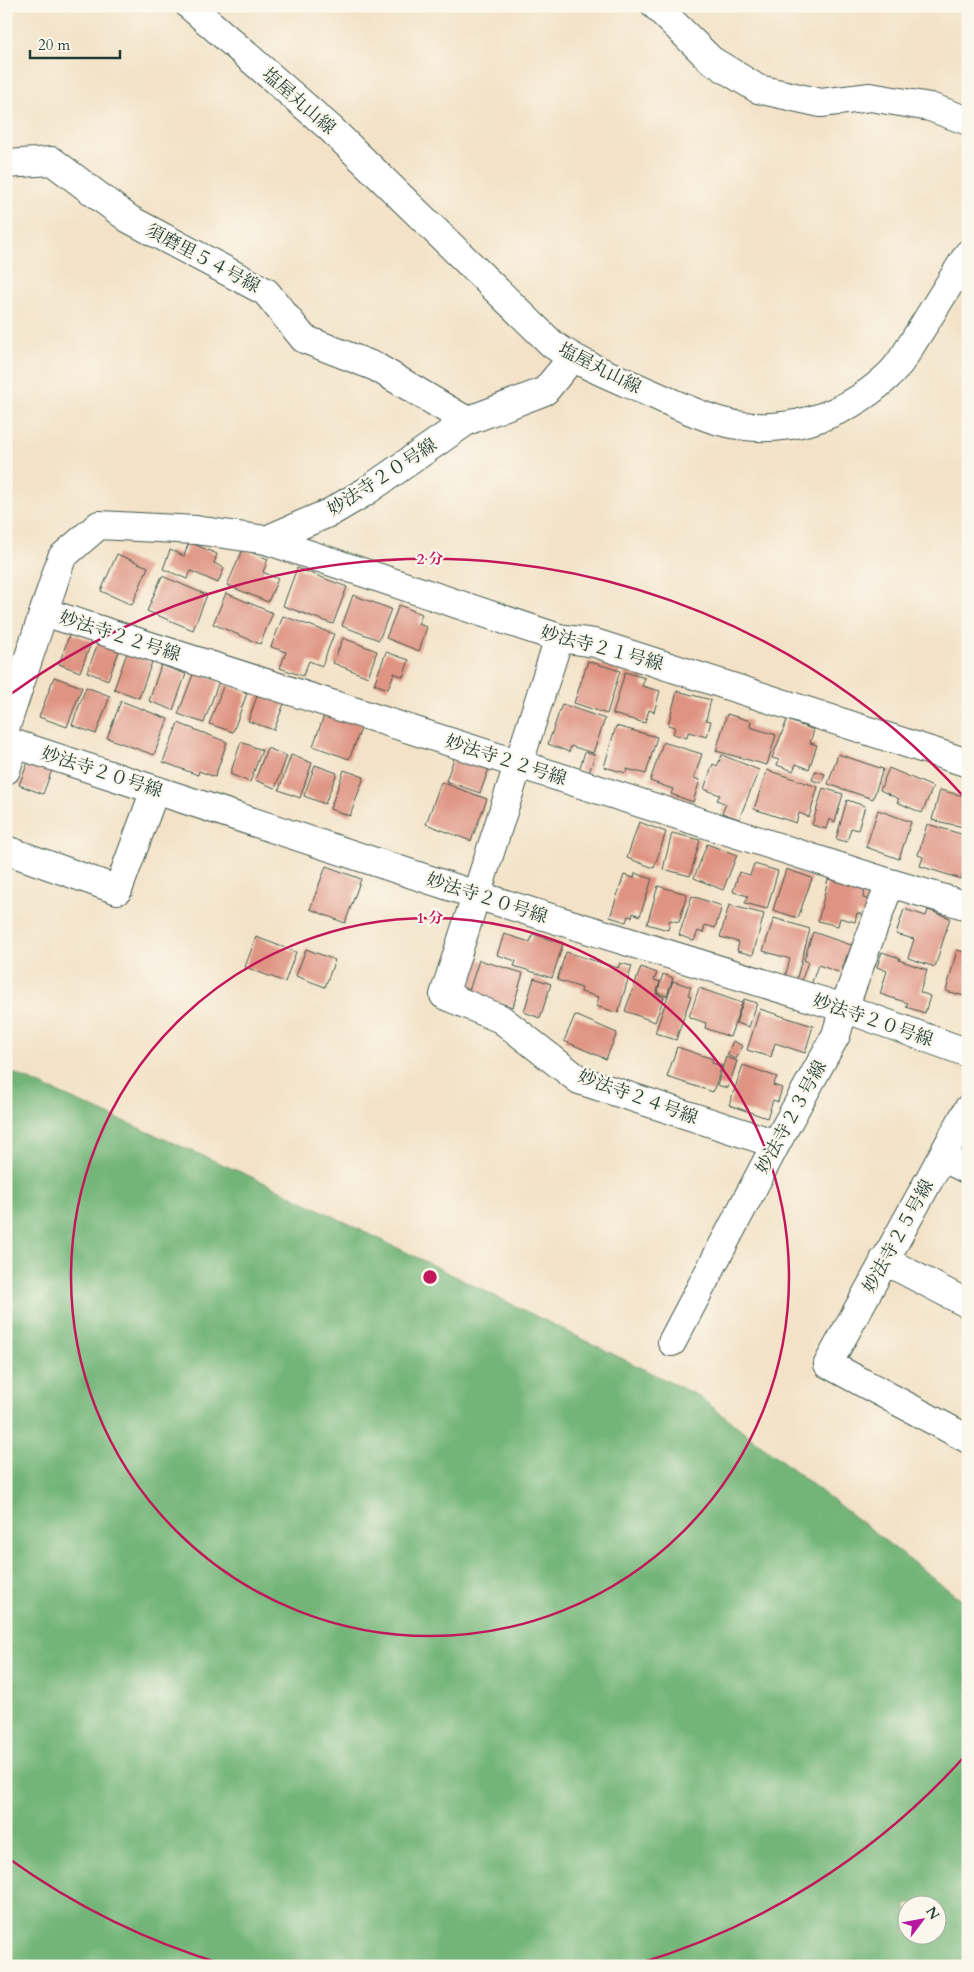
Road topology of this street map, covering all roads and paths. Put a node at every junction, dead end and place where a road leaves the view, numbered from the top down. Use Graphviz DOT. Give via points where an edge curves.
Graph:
graph roads {
  1 [pos="190,6"];
  2 [pos="656,6"];
  3 [pos="968,121"];
  4 [pos="6,164"];
  5 [pos="968,254"];
  6 [pos="572,358"];
  7 [pos="467,421"];
  8 [pos="266,540"];
  9 [pos="44,612"];
  10 [pos="559,638"];
  11 [pos="9,737"];
  12 [pos="968,763"];
  13 [pos="518,764"];
  14 [pos="6,770"];
  15 [pos="154,790"];
  16 [pos="6,850"];
  17 [pos="890,883"];
  18 [pos="476,895"];
  19 [pos="968,906"];
  20 [pos="844,1008"];
  21 [pos="968,1053"];
  22 [pos="968,1109"];
  23 [pos="776,1144"];
  24 [pos="942,1157"];
  25 [pos="968,1170"];
  26 [pos="884,1260"];
  27 [pos="968,1304"];
  28 [pos="672,1342"];
  29 [pos="968,1440"];
  1 -- 6 [label="street, 塩屋丸山線" via="330,128 552,344"];
  2 -- 3 [label="street" via="711,60 758,89 821,103 870,97 930,107"];
  4 -- 7 [label="street, 須磨里５４号線" via="52,161 129,219 266,292 304,339 376,367"];
  5 -- 6 [label="street, 塩屋丸山線" via="888,376 860,398 808,422 771,428 721,422"];
  6 -- 7 [label="street, 妙法寺２０号線" via="545,390"];
  7 -- 8 [label="street, 妙法寺２０号線" via="365,492 331,512"];
  8 -- 9 [label="street" via="196,530 99,525 62,557"];
  8 -- 10 [label="street, 妙法寺２１号線"];
  9 -- 11 [label="street"];
  9 -- 13 [label="street, 妙法寺２２号線"];
  10 -- 12 [label="street, 妙法寺２１号線" via="595,643"];
  10 -- 13 [label="street, 妙法寺２４号線"];
  11 -- 14 [label="street"];
  11 -- 15 [label="street, 妙法寺２０号線"];
  13 -- 17 [label="street, 妙法寺２２号線"];
  13 -- 18 [label="street, 妙法寺２４号線"];
  15 -- 16 [label="street" via="118,890"];
  15 -- 18 [label="street, 妙法寺２０号線"];
  17 -- 19 [label="street, 妙法寺２２号線"];
  17 -- 20 [label="street, 妙法寺２３号線"];
  18 -- 20 [label="street, 妙法寺２０号線"];
  18 -- 23 [label="street, 妙法寺２４号線" via="444,995 501,1019 579,1080"];
  20 -- 21 [label="street, 妙法寺２０号線"];
  20 -- 23 [label="street, 妙法寺２３号線" via="836,1035"];
  22 -- 24 [label="street, 妙法寺２５号線"];
  23 -- 28 [label="street, 妙法寺２３号線"];
  24 -- 25 [label="street"];
  24 -- 26 [label="street, 妙法寺２５号線"];
  26 -- 27 [label="street"];
  26 -- 29 [label="street, 妙法寺２５号線" via="828,1364"];
}
